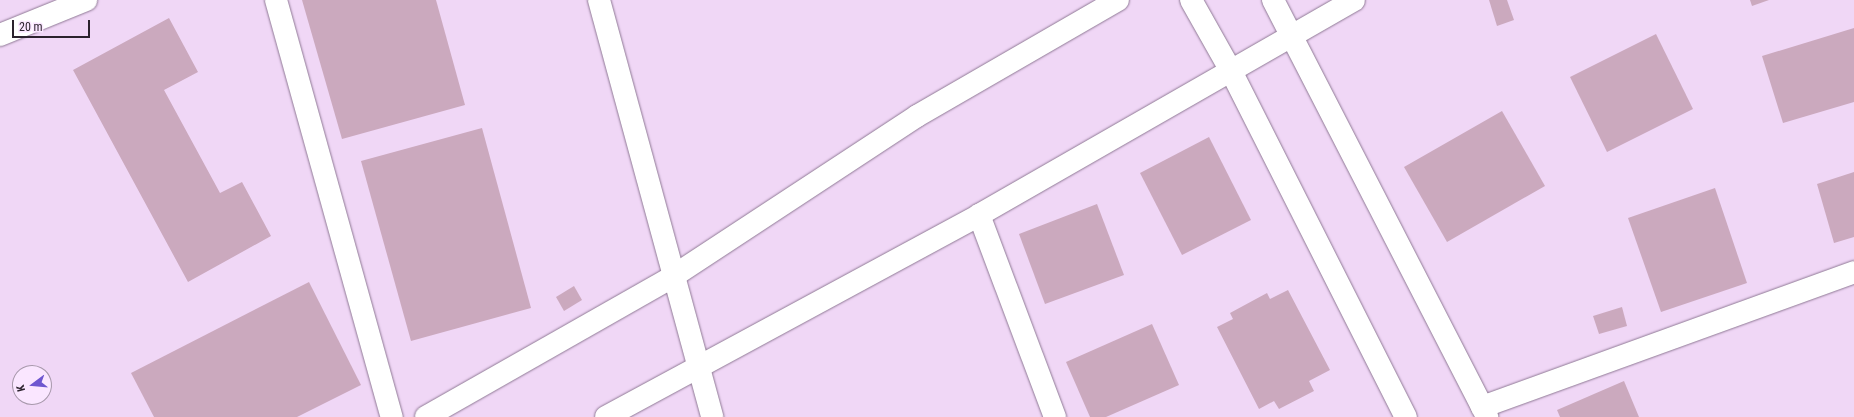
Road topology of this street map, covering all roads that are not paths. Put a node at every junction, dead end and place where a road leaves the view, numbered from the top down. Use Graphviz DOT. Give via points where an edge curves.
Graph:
graph roads {
  1 [pos="86,0"];
  2 [pos="276,0"];
  3 [pos="599,0"];
  4 [pos="1118,0"];
  5 [pos="1191,0"];
  6 [pos="1273,0"];
  7 [pos="1354,0"];
  8 [pos="0,35"];
  9 [pos="1291,38"];
  10 [pos="1232,71"];
  11 [pos="980,215"];
  12 [pos="1854,272"];
  13 [pos="672,277"];
  14 [pos="698,368"];
  15 [pos="1484,412"];
  16 [pos="392,417"];
  17 [pos="426,417"];
  18 [pos="606,417"];
  19 [pos="712,417"];
  20 [pos="1055,417"];
  21 [pos="1406,417"];
  1 -- 8 [label="street"];
  2 -- 16 [label="street"];
  3 -- 13 [label="street"];
  4 -- 13 [label="street" via="917,116"];
  5 -- 10 [label="street"];
  6 -- 9 [label="street"];
  7 -- 9 [label="street"];
  9 -- 10 [label="street"];
  9 -- 15 [label="street"];
  10 -- 11 [label="street"];
  10 -- 21 [label="street"];
  11 -- 14 [label="street"];
  11 -- 20 [label="street"];
  12 -- 15 [label="street"];
  13 -- 14 [label="street"];
  13 -- 17 [label="street"];
  14 -- 18 [label="street"];
  14 -- 19 [label="street"];
}
